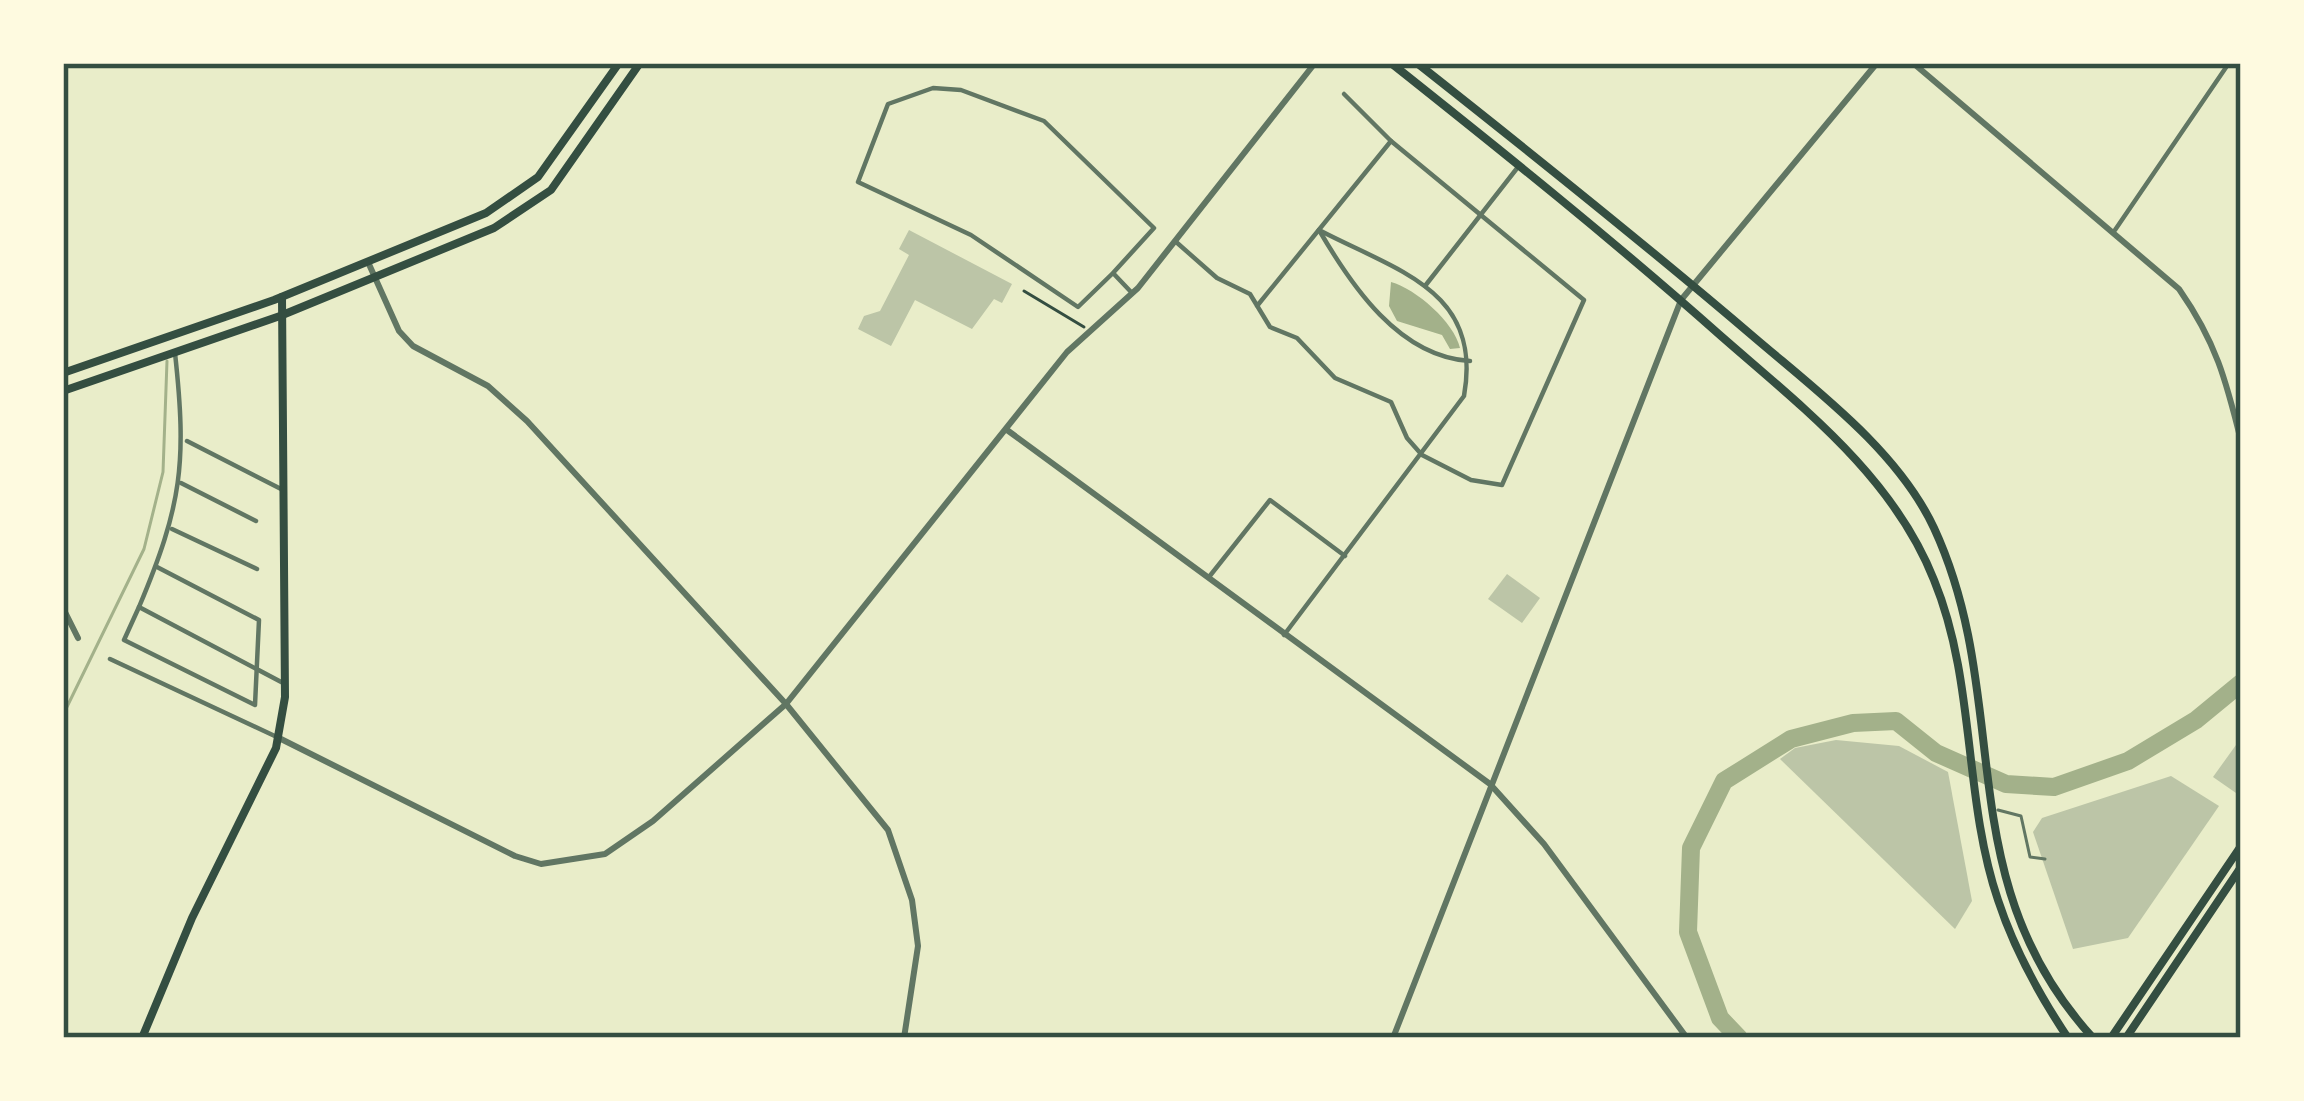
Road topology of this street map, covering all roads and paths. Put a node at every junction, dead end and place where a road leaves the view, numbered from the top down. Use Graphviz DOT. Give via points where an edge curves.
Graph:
graph roads {
  1 [pos="619,63"];
  2 [pos="640,63"];
  3 [pos="1315,63"];
  4 [pos="1391,63"];
  5 [pos="1417,63"];
  6 [pos="1877,63"];
  7 [pos="1913,63"];
  8 [pos="2230,63"];
  9 [pos="1344,94"];
  10 [pos="1391,141"];
  11 [pos="1519,165"];
  12 [pos="1481,215"];
  13 [pos="1318,230"];
  14 [pos="2115,230"];
  15 [pos="1174,242"];
  16 [pos="368,262"];
  17 [pos="1113,273"];
  18 [pos="376,277"];
  19 [pos="1691,283"];
  20 [pos="1425,286"];
  21 [pos="1024,291"];
  22 [pos="1132,293"];
  23 [pos="282,297"];
  24 [pos="1681,300"];
  25 [pos="1257,306"];
  26 [pos="280,316"];
  27 [pos="1090,331"];
  28 [pos="175,352"];
  29 [pos="1470,361"];
  30 [pos="63,373"];
  31 [pos="63,391"];
  32 [pos="1007,430"];
  33 [pos="185,440"];
  34 [pos="2241,441"];
  35 [pos="1423,455"];
  36 [pos="179,482"];
  37 [pos="283,490"];
  38 [pos="256,521"];
  39 [pos="172,529"];
  40 [pos="1345,556"];
  41 [pos="156,567"];
  42 [pos="256,569"];
  43 [pos="1208,578"];
  44 [pos="140,607"];
  45 [pos="63,608"];
  46 [pos="1284,636"];
  47 [pos="78,638"];
  48 [pos="110,659"];
  49 [pos="260,671"];
  50 [pos="285,684"];
  51 [pos="786,704"];
  52 [pos="1976,734"];
  53 [pos="279,738"];
  54 [pos="1490,784"];
  55 [pos="1986,808"];
  56 [pos="2241,846"];
  57 [pos="2045,859"];
  58 [pos="2241,867"];
  59 [pos="142,1038"];
  60 [pos="904,1038"];
  61 [pos="1394,1038"];
  62 [pos="1687,1038"];
  63 [pos="2068,1038"];
  64 [pos="2093,1038"];
  65 [pos="2111,1038"];
  66 [pos="2126,1038"];
  1 -- 16 [label="main road" via="538,177 486,213"];
  2 -- 18 [label="main road" via="551,190 494,228"];
  3 -- 15 [label="street"];
  4 -- 11 [label="main road"];
  5 -- 19 [label="main road"];
  6 -- 19 [label="street"];
  7 -- 14 [label="street"];
  8 -- 14 [label="street"];
  9 -- 10 [label="street"];
  10 -- 12 [label="street"];
  10 -- 13 [label="street"];
  11 -- 12 [label="street"];
  11 -- 24 [label="main road"];
  12 -- 20 [label="street"];
  12 -- 35 [label="street" via="1584,300 1502,485 1471,480"];
  13 -- 20 [label="street"];
  13 -- 25 [label="street"];
  13 -- 29 [label="street" via="1346,277 1396,329"];
  14 -- 34 [label="street" via="2179,289 2205,326 2226,372"];
  15 -- 22 [label="street"];
  15 -- 25 [label="street"];
  16 -- 18 [label="street"];
  16 -- 23 [label="main road"];
  17 -- 17 [label="street" via="1154,228 1044,121 961,90 933,88 888,104 858,182 971,236 1078,307"];
  17 -- 22 [label="street"];
  18 -- 26 [label="main road"];
  18 -- 51 [label="street" via="399,332 488,386 527,421"];
  19 -- 24 [label="street"];
  19 -- 52 [label="main road" via="1884,457 1933,524 1964,606"];
  20 -- 29 [label="street" via="1464,328"];
  21 -- 27 [label="path"];
  22 -- 27 [label="street"];
  23 -- 26 [label="main road"];
  23 -- 30 [label="main road"];
  24 -- 52 [label="main road" via="1832,434 1900,513 1935,581"];
  24 -- 54 [label="street"];
  25 -- 35 [label="street" via="1270,327 1311,348 1335,378 1391,402"];
  26 -- 28 [label="main road"];
  26 -- 37 [label="main road"];
  27 -- 32 [label="street"];
  28 -- 31 [label="main road"];
  28 -- 33 [label="street"];
  29 -- 35 [label="street" via="1464,396"];
  32 -- 43 [label="street"];
  32 -- 51 [label="street"];
  33 -- 36 [label="street"];
  33 -- 37 [label="street"];
  35 -- 40 [label="street"];
  36 -- 38 [label="street"];
  36 -- 39 [label="street"];
  37 -- 50 [label="main road"];
  39 -- 41 [label="street"];
  39 -- 42 [label="street"];
  40 -- 43 [label="street" via="1270,500"];
  40 -- 46 [label="street"];
  41 -- 44 [label="street"];
  41 -- 49 [label="street" via="260,620"];
  43 -- 46 [label="street"];
  44 -- 49 [label="street"];
  44 -- 49 [label="street" via="124,640 255,705"];
  45 -- 47 [label="street"];
  46 -- 54 [label="street"];
  48 -- 53 [label="street"];
  49 -- 50 [label="street"];
  50 -- 53 [label="main road"];
  51 -- 53 [label="street" via="605,854 541,864"];
  51 -- 60 [label="street" via="888,830 918,946"];
  52 -- 55 [label="main road"];
  53 -- 59 [label="main road"];
  54 -- 61 [label="street"];
  54 -- 62 [label="street"];
  55 -- 57 [label="lane" via="2021,816 2030,857"];
  55 -- 63 [label="main road" via="1997,899"];
  55 -- 64 [label="main road" via="2030,946"];
  56 -- 65 [label="main road"];
  58 -- 66 [label="main road"];
}
